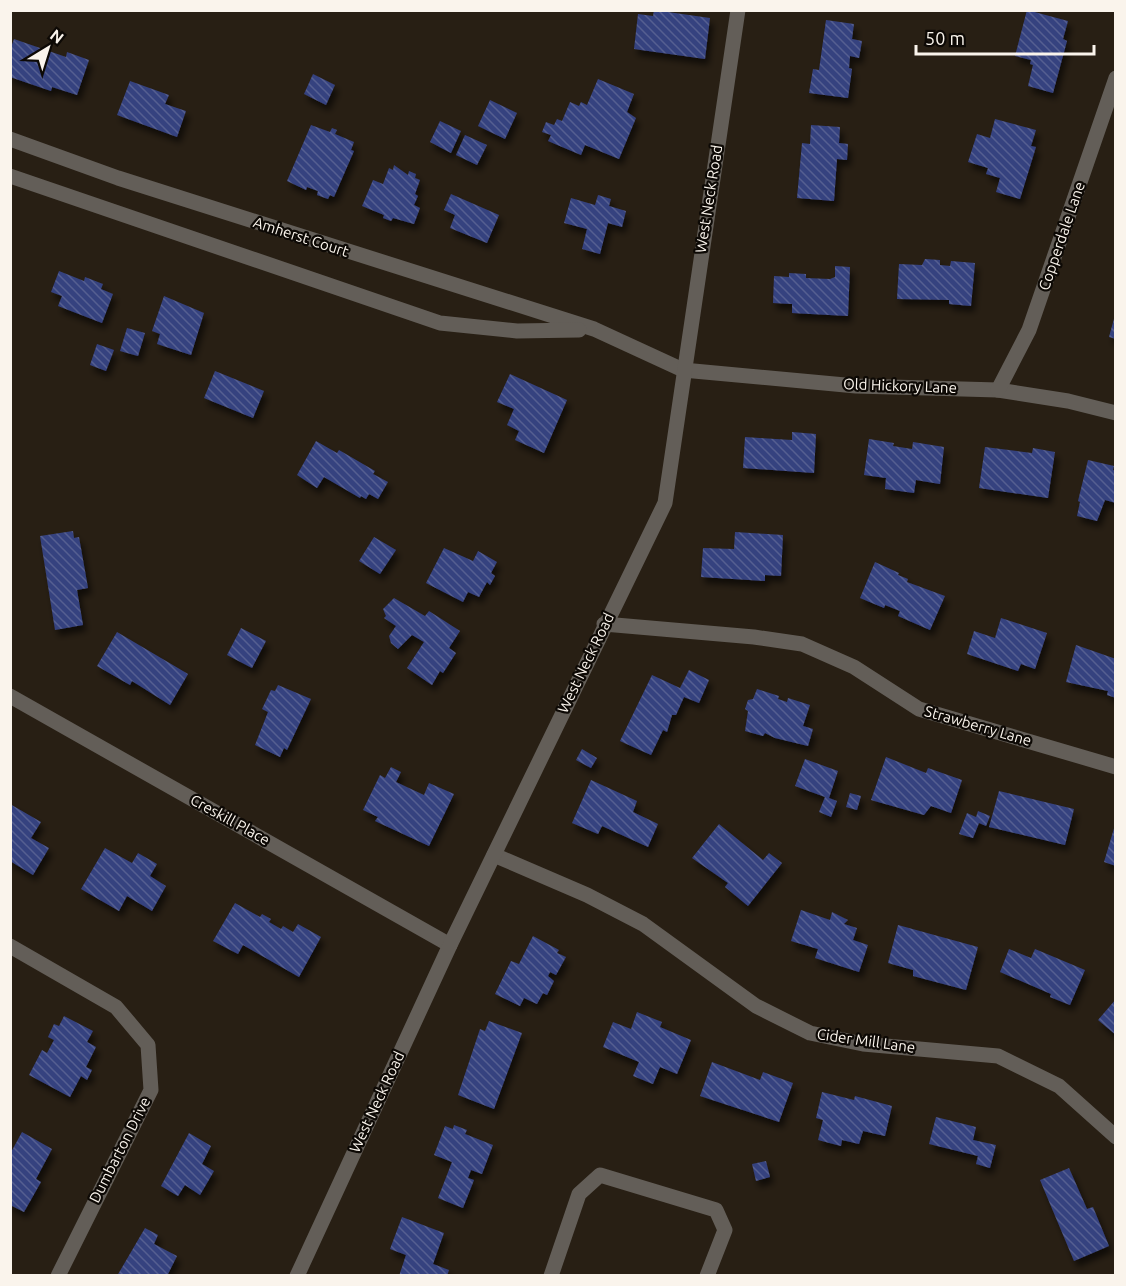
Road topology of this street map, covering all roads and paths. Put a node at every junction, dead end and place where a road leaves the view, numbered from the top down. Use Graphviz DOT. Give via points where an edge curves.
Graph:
graph roads {
  1 [pos="738,10"];
  2 [pos="1116,78"];
  3 [pos="10,139"];
  4 [pos="10,176"];
  5 [pos="594,329"];
  6 [pos="683,370"];
  7 [pos="998,390"];
  8 [pos="1116,413"];
  9 [pos="604,624"];
  10 [pos="10,696"];
  11 [pos="1116,766"];
  12 [pos="494,855"];
  13 [pos="450,945"];
  14 [pos="10,946"];
  15 [pos="1116,1137"];
  16 [pos="58,1275"];
  17 [pos="297,1275"];
  18 [pos="551,1275"];
  19 [pos="707,1275"];
  1 -- 6 [label="street, West Neck Road"];
  2 -- 7 [label="street, Copperdale Lane" via="1033,320"];
  3 -- 5 [label="street, Amherst Court" via="129,182"];
  4 -- 5 [label="street, Amherst Court" via="440,323 517,331"];
  5 -- 6 [label="street, Amherst Court"];
  6 -- 7 [label="street, Old Hickory Lane" via="856,386"];
  6 -- 9 [label="street, West Neck Road" via="665,503"];
  7 -- 8 [label="street, Old Hickory Lane"];
  9 -- 11 [label="street, Strawberry Lane" via="802,644 854,667 919,709"];
  9 -- 12 [label="street, West Neck Road"];
  10 -- 13 [label="street, Creskill Place"];
  12 -- 13 [label="street, West Neck Road"];
  12 -- 15 [label="street, Cider Mill Lane" via="643,924 756,1006 810,1033 862,1044 998,1056 1059,1086"];
  13 -- 17 [label="street, West Neck Road"];
  14 -- 16 [label="street, Dumbarton Drive" via="116,1007 148,1045 151,1090"];
  18 -- 19 [label="street" via="579,1194 600,1175 716,1210 725,1230"];
}
